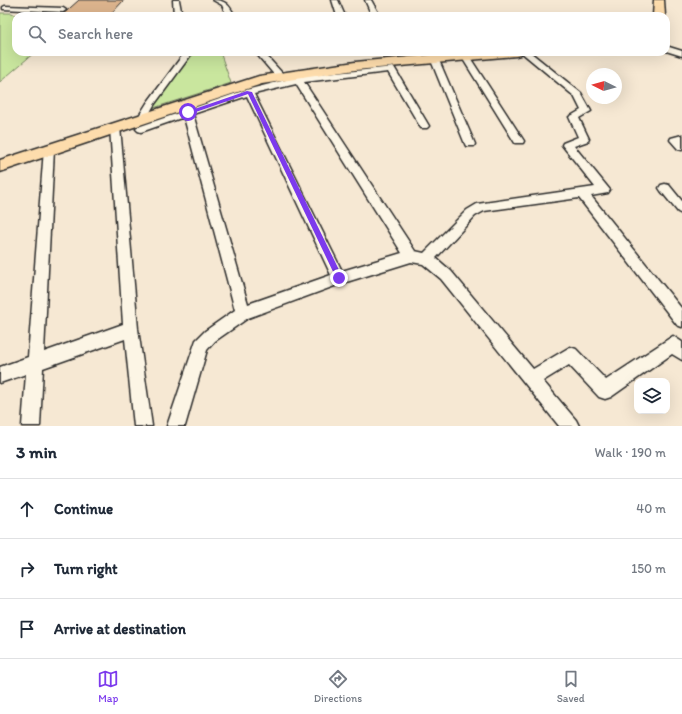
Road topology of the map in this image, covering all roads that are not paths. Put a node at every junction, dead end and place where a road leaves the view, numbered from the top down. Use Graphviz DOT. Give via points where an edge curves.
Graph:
graph roads {
  1 [pos="16,0"];
  2 [pos="176,0"];
  3 [pos="216,0"];
  4 [pos="334,0"];
  5 [pos="368,0"];
  6 [pos="659,0"];
  7 [pos="663,0"];
  8 [pos="64,10"];
  9 [pos="178,12"];
  10 [pos="229,12"];
  11 [pos="339,12"];
  12 [pos="374,12"];
  13 [pos="659,12"];
  14 [pos="670,50"];
  15 [pos="682,54"];
  16 [pos="186,56"];
  17 [pos="263,56"];
  18 [pos="465,56"];
  19 [pos="530,56"];
  20 [pos="434,58"];
  21 [pos="280,76"];
  22 [pos="298,80"];
  23 [pos="249,92"];
  24 [pos="188,112"];
  25 [pos="142,124"];
  26 [pos="424,126"];
  27 [pos="115,127"];
  28 [pos="682,138"];
  29 [pos="519,141"];
  30 [pos="470,144"];
  31 [pos="682,146"];
  32 [pos="49,149"];
  33 [pos="0,166"];
  34 [pos="665,188"];
  35 [pos="582,193"];
  36 [pos="682,209"];
  37 [pos="411,256"];
  38 [pos="426,259"];
  39 [pos="339,278"];
  40 [pos="243,313"];
  41 [pos="682,320"];
  42 [pos="131,329"];
  43 [pos="682,352"];
  44 [pos="35,363"];
  45 [pos="0,375"];
  46 [pos="531,379"];
  47 [pos="31,426"];
  48 [pos="143,426"];
  49 [pos="176,426"];
  50 [pos="570,426"];
  1 -- 8 [label="street" via="5,8"];
  2 -- 9 [label="street"];
  3 -- 10 [label="street" via="225,4"];
  4 -- 11 [label="street"];
  5 -- 12 [label="street"];
  6 -- 7 [label="street"];
  6 -- 13 [label="main road"];
  14 -- 15 [label="street"];
  16 -- 25 [label="street" via="150,105"];
  17 -- 21 [label="street"];
  18 -- 20 [label="main road"];
  18 -- 29 [label="street"];
  19 -- 35 [label="street" via="578,95 586,112 574,117 584,139 567,144 604,190"];
  20 -- 21 [label="main road" via="367,63"];
  20 -- 30 [label="street"];
  21 -- 25 [label="main road" via="259,80"];
  22 -- 23 [label="street"];
  22 -- 26 [label="street" via="391,69"];
  22 -- 37 [label="street"];
  23 -- 24 [label="street"];
  23 -- 39 [label="street"];
  24 -- 25 [label="street"];
  24 -- 40 [label="street"];
  25 -- 27 [label="main road"];
  27 -- 32 [label="main road"];
  27 -- 42 [label="street"];
  28 -- 31 [label="street" via="675,140"];
  32 -- 33 [label="main road"];
  32 -- 44 [label="street"];
  34 -- 36 [label="street"];
  35 -- 38 [label="street" via="481,207 471,213"];
  35 -- 41 [label="street"];
  37 -- 38 [label="street"];
  37 -- 39 [label="street"];
  38 -- 46 [label="street" via="446,275"];
  39 -- 40 [label="street"];
  40 -- 49 [label="street" via="201,345"];
  42 -- 44 [label="street"];
  42 -- 48 [label="street"];
  43 -- 46 [label="street" via="673,344 605,391 570,355"];
  44 -- 45 [label="street"];
  44 -- 47 [label="street"];
  46 -- 50 [label="street"];
}
